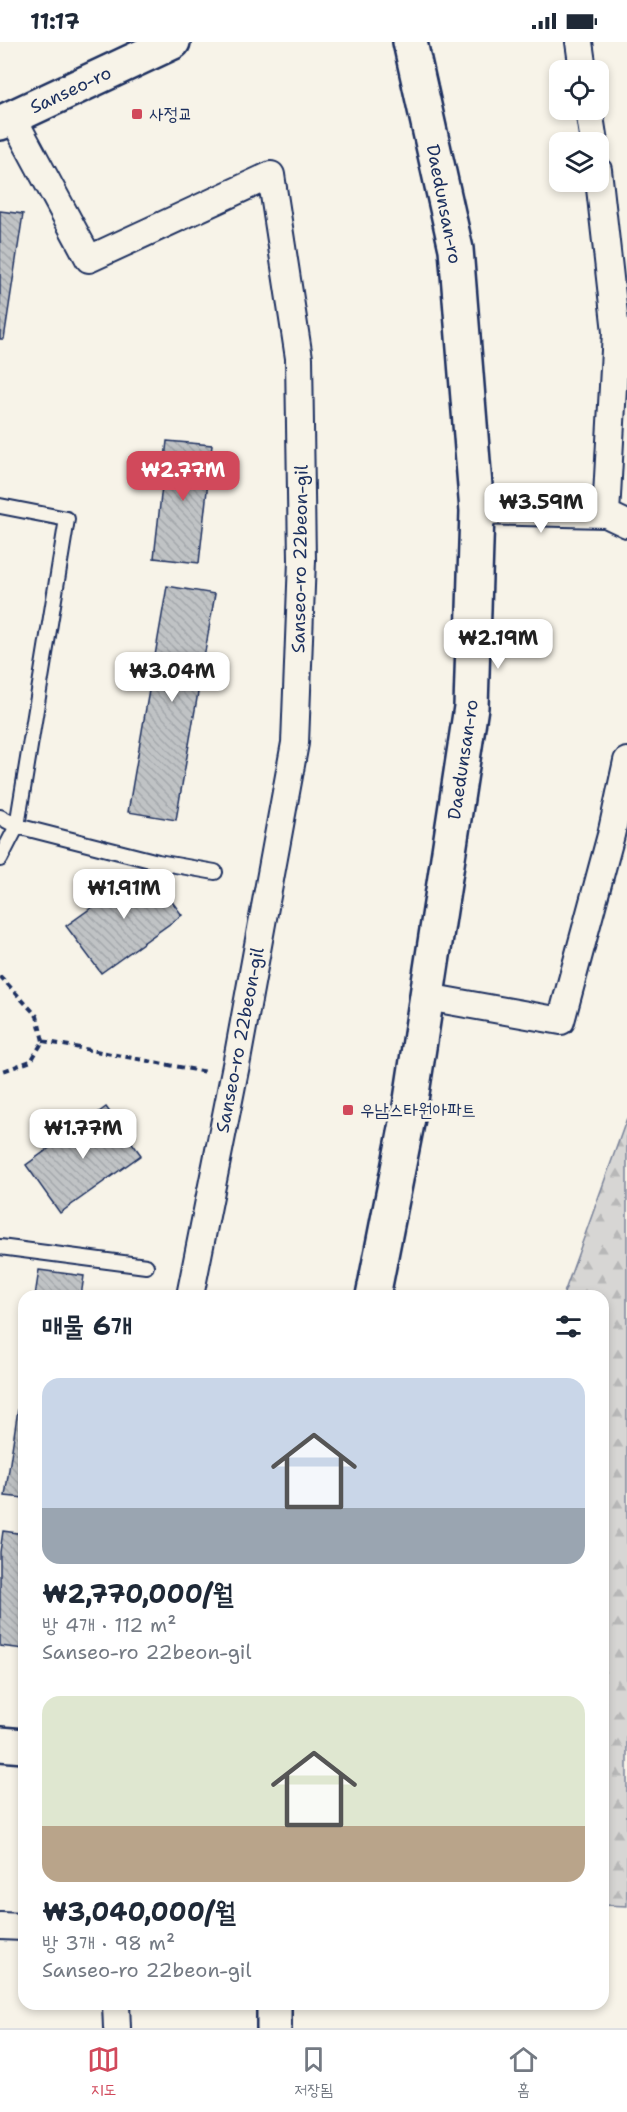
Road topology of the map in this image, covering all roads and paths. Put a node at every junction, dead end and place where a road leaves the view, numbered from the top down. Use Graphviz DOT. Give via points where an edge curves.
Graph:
graph roads {
  1 [pos="173,42"];
  2 [pos="410,42"];
  3 [pos="579,42"];
  4 [pos="582,60"];
  5 [pos="6,120"];
  6 [pos="600,192"];
  7 [pos="0,506"];
  8 [pos="477,511"];
  9 [pos="616,519"];
  10 [pos="627,761"];
  11 [pos="0,818"];
  12 [pos="17,826"];
  13 [pos="0,859"];
  14 [pos="215,872"];
  15 [pos="0,976"];
  16 [pos="427,997"];
  17 [pos="44,1041"];
  18 [pos="0,1072"];
  19 [pos="213,1073"];
  20 [pos="0,1247"];
  21 [pos="147,1266"];
  22 [pos="191,1290"];
  23 [pos="374,1290"];
  24 [pos="0,1744"];
  25 [pos="18,1746"];
  26 [pos="0,1926"];
  27 [pos="18,1927"];
  28 [pos="116,2010"];
  29 [pos="274,2010"];
  30 [pos="117,2028"];
  31 [pos="274,2028"];
  1 -- 5 [label="main road, Sanseo-ro"];
  2 -- 8 [label="main road, Daedunsan-ro" via="456,249"];
  3 -- 4 [label="street"];
  5 -- 22 [label="street, Sanseo-ro 22beon-gil" via="89,259 271,175 299,358 303,560 295,743"];
  6 -- 9 [label="street" via="616,332"];
  7 -- 12 [label="lane" via="67,519"];
  8 -- 9 [label="street"];
  8 -- 16 [label="main road, Daedunsan-ro" via="471,707"];
  10 -- 16 [label="street" via="561,1021"];
  11 -- 12 [label="lane"];
  12 -- 13 [label="lane"];
  12 -- 14 [label="lane" via="158,862"];
  15 -- 17 [label="path" via="38,1017"];
  16 -- 23 [label="main road, Daedunsan-ro"];
  17 -- 18 [label="path" via="31,1061"];
  17 -- 19 [label="path"];
  20 -- 21 [label="lane"];
  24 -- 25 [label="main road"];
  26 -- 27 [label="street"];
  28 -- 30 [label="street"];
  29 -- 31 [label="main road"];
}
